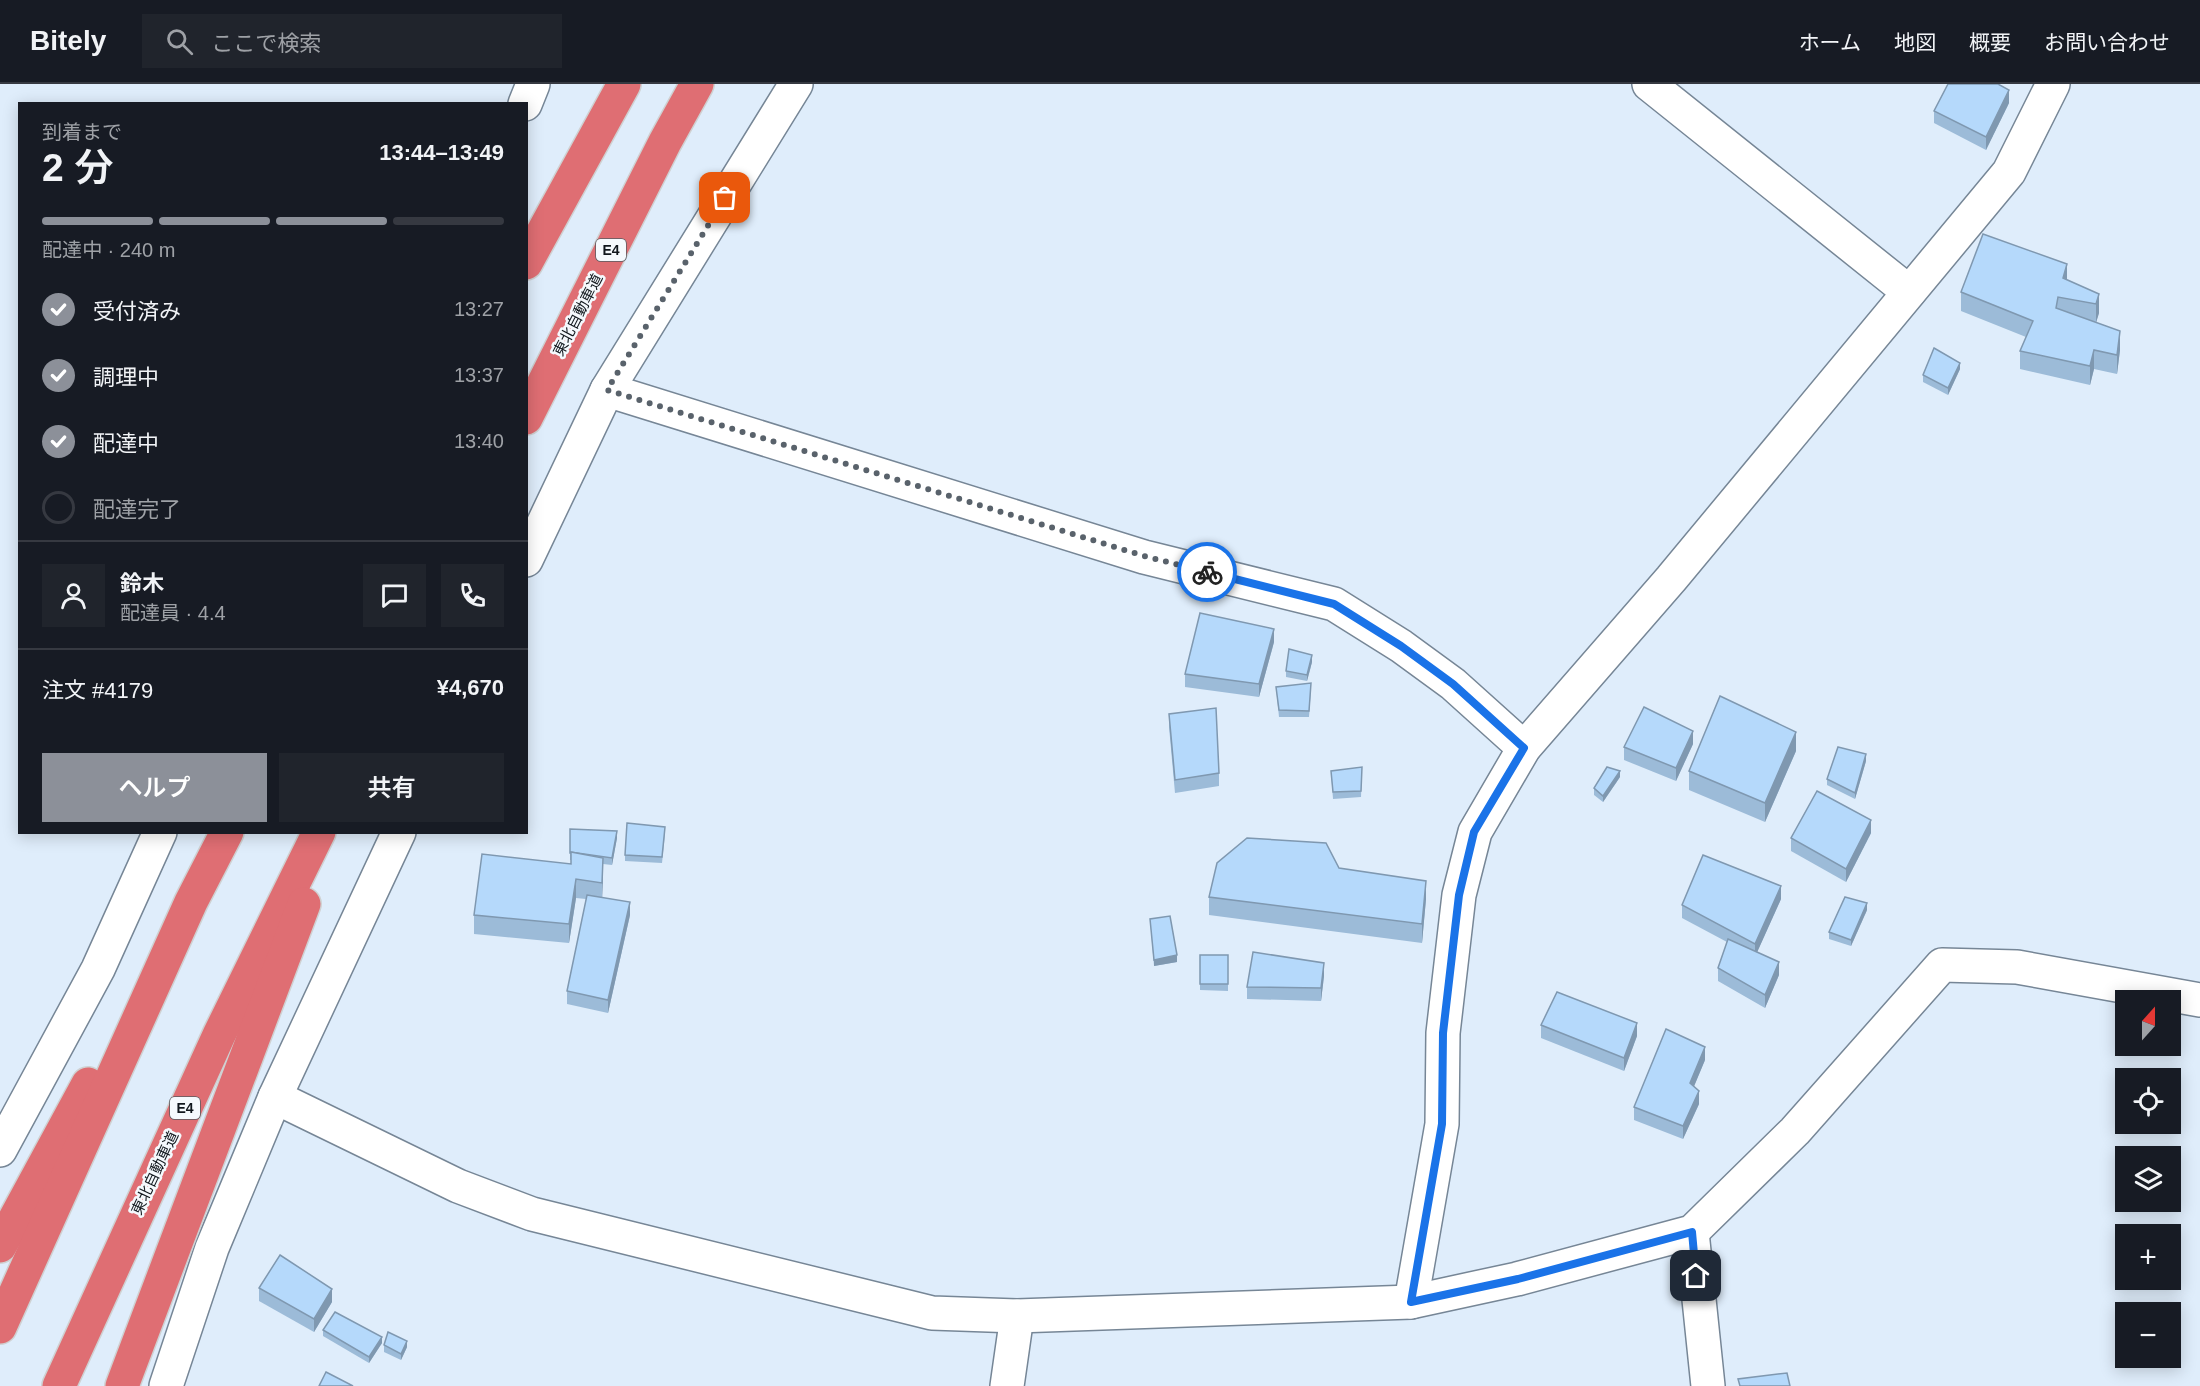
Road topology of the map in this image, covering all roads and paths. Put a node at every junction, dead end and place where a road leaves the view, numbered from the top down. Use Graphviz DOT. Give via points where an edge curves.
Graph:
graph roads {
  1 [pos="533,84"];
  2 [pos="624,84"];
  3 [pos="698,84"];
  4 [pos="796,84"];
  5 [pos="1649,84"];
  6 [pos="2054,84"];
  7 [pos="526,102"];
  8 [pos="528,259"];
  9 [pos="1909,292"];
  10 [pos="607,390"];
  11 [pos="528,414"];
  12 [pos="528,556"];
  13 [pos="1524,748"];
  14 [pos="159,834"];
  15 [pos="226,834"];
  16 [pos="318,834"];
  17 [pos="330,834"];
  18 [pos="398,834"];
  19 [pos="191,902"];
  20 [pos="2200,1000"];
  21 [pos="275,1097"];
  22 [pos="0,1150"];
  23 [pos="1692,1232"];
  24 [pos="0,1246"];
  25 [pos="1411,1302"];
  26 [pos="1017,1316"];
  27 [pos="0,1327"];
  28 [pos="59,1386"];
  29 [pos="122,1386"];
  30 [pos="166,1386"];
  31 [pos="1007,1386"];
  32 [pos="1708,1386"];
  1 -- 7 [label="street"];
  2 -- 8 [label="highway"];
  3 -- 11 [label="highway, 東北自動車道 / E4"];
  4 -- 10 [label="street"];
  5 -- 9 [label="street"];
  6 -- 9 [label="street" via="2009,171"];
  9 -- 13 [label="street" via="1671,579"];
  10 -- 12 [label="street"];
  10 -- 13 [label="street" via="1144,556 1334,604 1453,684"];
  13 -- 25 [label="street" via="1474,832 1459,895 1443,1033 1442,1124"];
  14 -- 22 [label="street" via="98,969"];
  15 -- 19 [label="highway"];
  16 -- 28 [label="highway, 東北自動車道 / E4" via="219,1035"];
  17 -- 29 [label="highway"];
  18 -- 21 [label="street"];
  19 -- 24 [label="highway"];
  19 -- 27 [label="highway"];
  20 -- 23 [label="street" via="2017,967 1942,965 1795,1131"];
  21 -- 26 [label="street" via="458,1186 532,1214 932,1312"];
  21 -- 30 [label="street" via="212,1248"];
  23 -- 25 [label="street" via="1518,1279"];
  23 -- 32 [label="street"];
  25 -- 26 [label="street"];
  26 -- 31 [label="street"];
}
